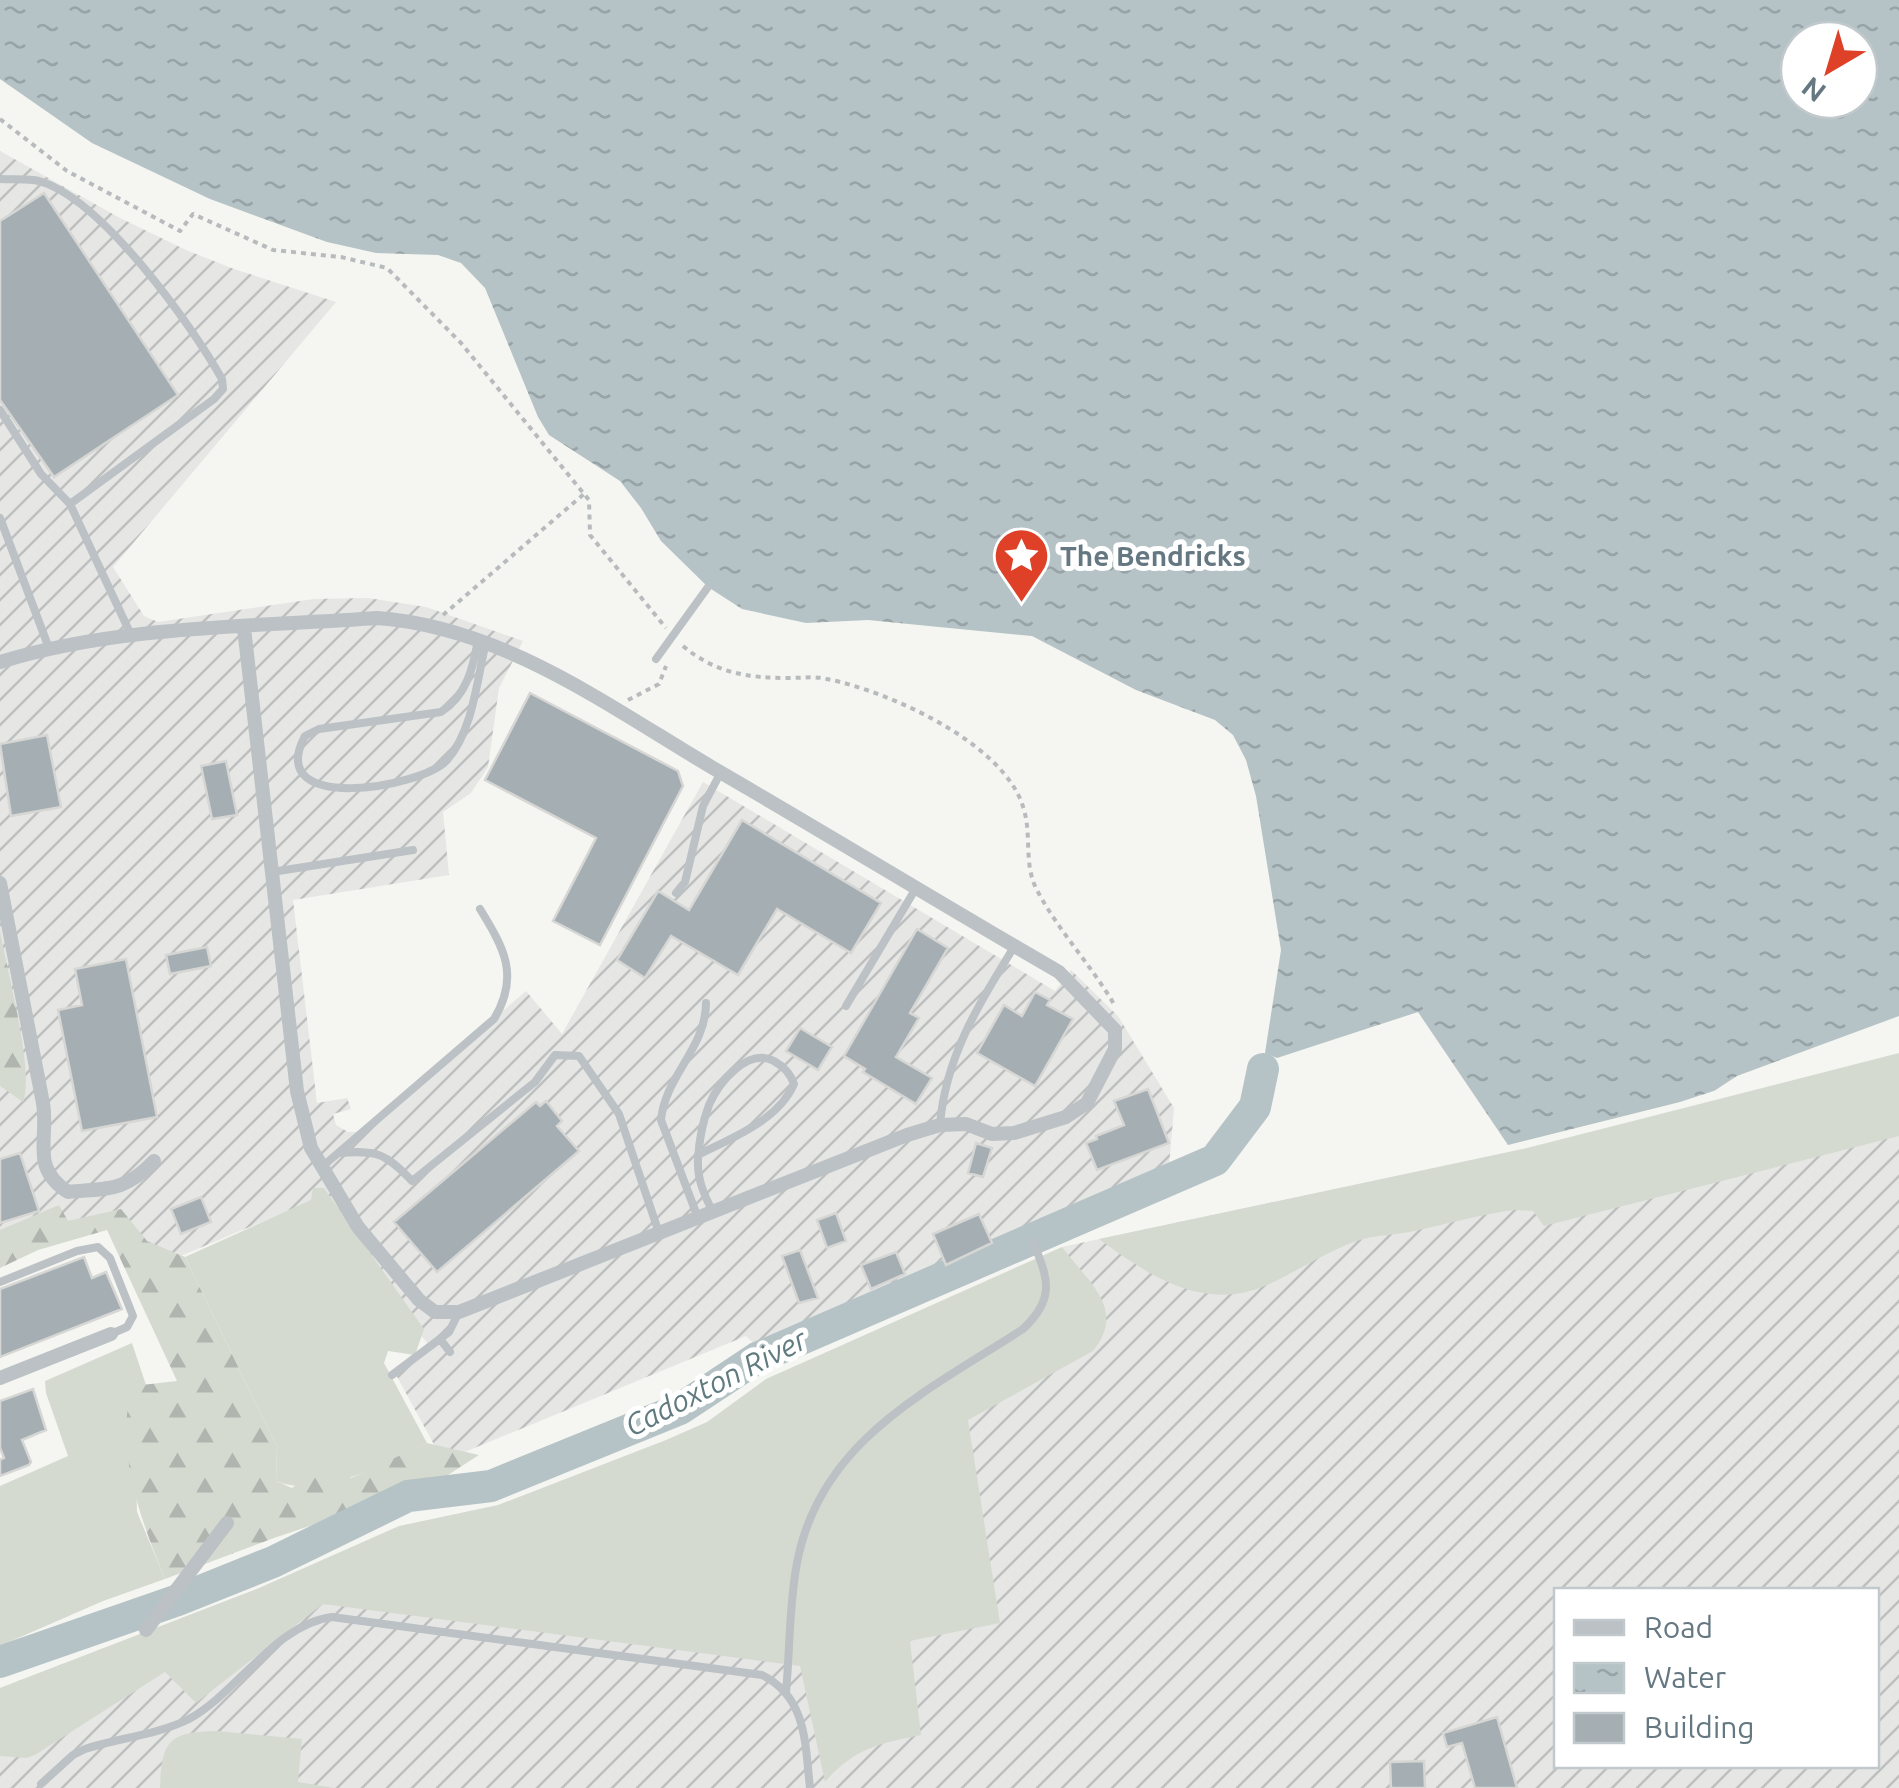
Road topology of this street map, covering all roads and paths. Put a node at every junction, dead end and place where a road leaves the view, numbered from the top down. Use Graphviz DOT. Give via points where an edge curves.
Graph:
graph roads {
  1 [pos="0,118"];
  2 [pos="0,179"];
  3 [pos="0,410"];
  4 [pos="584,494"];
  5 [pos="70,504"];
  6 [pos="0,518"];
  7 [pos="708,588"];
  8 [pos="432,625"];
  9 [pos="244,628"];
  10 [pos="672,636"];
  11 [pos="132,637"];
  12 [pos="482,641"];
  13 [pos="662,650"];
  14 [pos="50,651"];
  15 [pos="656,659"];
  16 [pos="0,662"];
  17 [pos="618,711"];
  18 [pos="721,772"];
  19 [pos="413,850"];
  20 [pos="272,872"];
  21 [pos="0,883"];
  22 [pos="916,888"];
  23 [pos="676,894"];
  24 [pos="480,910"];
  25 [pos="1014,946"];
  26 [pos="706,1003"];
  27 [pos="846,1006"];
  28 [pos="1112,1027"];
  29 [pos="940,1126"];
  30 [pos="339,1153"];
  31 [pos="698,1154"];
  32 [pos="154,1162"];
  33 [pos="321,1168"];
  34 [pos="713,1212"];
  35 [pos="698,1218"];
  36 [pos="659,1233"];
  37 [pos="1033,1242"];
  38 [pos="0,1282"];
  39 [pos="459,1312"];
  40 [pos="111,1334"];
  41 [pos="440,1339"];
  42 [pos="450,1352"];
  43 [pos="392,1375"];
  44 [pos="0,1378"];
  45 [pos="228,1523"];
  46 [pos="146,1630"];
  47 [pos="786,1692"];
  48 [pos="42,1784"];
  49 [pos="810,1788"];
  1 -- 4 [label="path" via="66,171 180,231 194,214 272,250 387,268 461,343"];
  2 -- 5 [label="lane" via="38,180 102,220 222,379 214,399"];
  3 -- 5 [label="lane" via="41,474"];
  4 -- 8 [label="path"];
  4 -- 10 [label="path" via="590,535"];
  5 -- 11 [label="lane"];
  6 -- 14 [label="lane"];
  7 -- 10 [label="lane"];
  8 -- 9 [label="street" via="377,618"];
  8 -- 12 [label="street"];
  9 -- 11 [label="street"];
  9 -- 20 [label="street"];
  10 -- 13 [label="lane"];
  10 -- 28 [label="path" via="730,674 824,678 915,708 997,766 1025,810 1036,890 1121,1016"];
  11 -- 14 [label="street"];
  12 -- 12 [label="lane" via="464,732 440,767 403,781 329,788 303,773 299,750 311,732 447,708 470,676"];
  12 -- 17 [label="street"];
  13 -- 15 [label="lane"];
  13 -- 17 [label="path" via="664,678"];
  14 -- 16 [label="street"];
  17 -- 18 [label="street"];
  18 -- 22 [label="street"];
  18 -- 23 [label="lane" via="703,806 685,882"];
  19 -- 20 [label="lane"];
  20 -- 33 [label="street" via="298,1092"];
  21 -- 32 [label="street" via="44,1102 46,1172 68,1192 91,1190 132,1184"];
  22 -- 25 [label="street"];
  22 -- 27 [label="lane"];
  24 -- 30 [label="lane" via="500,942 509,978 504,1003 494,1019"];
  25 -- 28 [label="street" via="1059,972"];
  25 -- 29 [label="lane" via="959,1045"];
  26 -- 35 [label="lane" via="706,1024 662,1104 660,1120"];
  28 -- 29 [label="street" via="1115,1049 1086,1102 1066,1117 1014,1133"];
  29 -- 34 [label="street"];
  30 -- 33 [label="lane"];
  30 -- 36 [label="lane" via="369,1150 390,1158 412,1180 535,1082 555,1055 579,1056 619,1114"];
  31 -- 31 [label="lane" via="710,1102 744,1062 769,1058 790,1075 794,1084 782,1103"];
  31 -- 34 [label="lane" via="702,1192"];
  33 -- 39 [label="street" via="358,1227 419,1300 435,1312"];
  34 -- 35 [label="street"];
  35 -- 36 [label="street"];
  36 -- 39 [label="street"];
  37 -- 47 [label="lane" via="1047,1295 1037,1316 865,1436 834,1471 809,1518 796,1563"];
  38 -- 40 [label="lane" via="88,1248 106,1251 132,1316"];
  39 -- 41 [label="lane"];
  40 -- 44 [label="street"];
  41 -- 42 [label="lane"];
  41 -- 43 [label="lane"];
  45 -- 46 [label="street"];
  47 -- 48 [label="lane" via="743,1670 318,1618 187,1720 84,1749"];
  47 -- 49 [label="lane" via="802,1720"];
}
